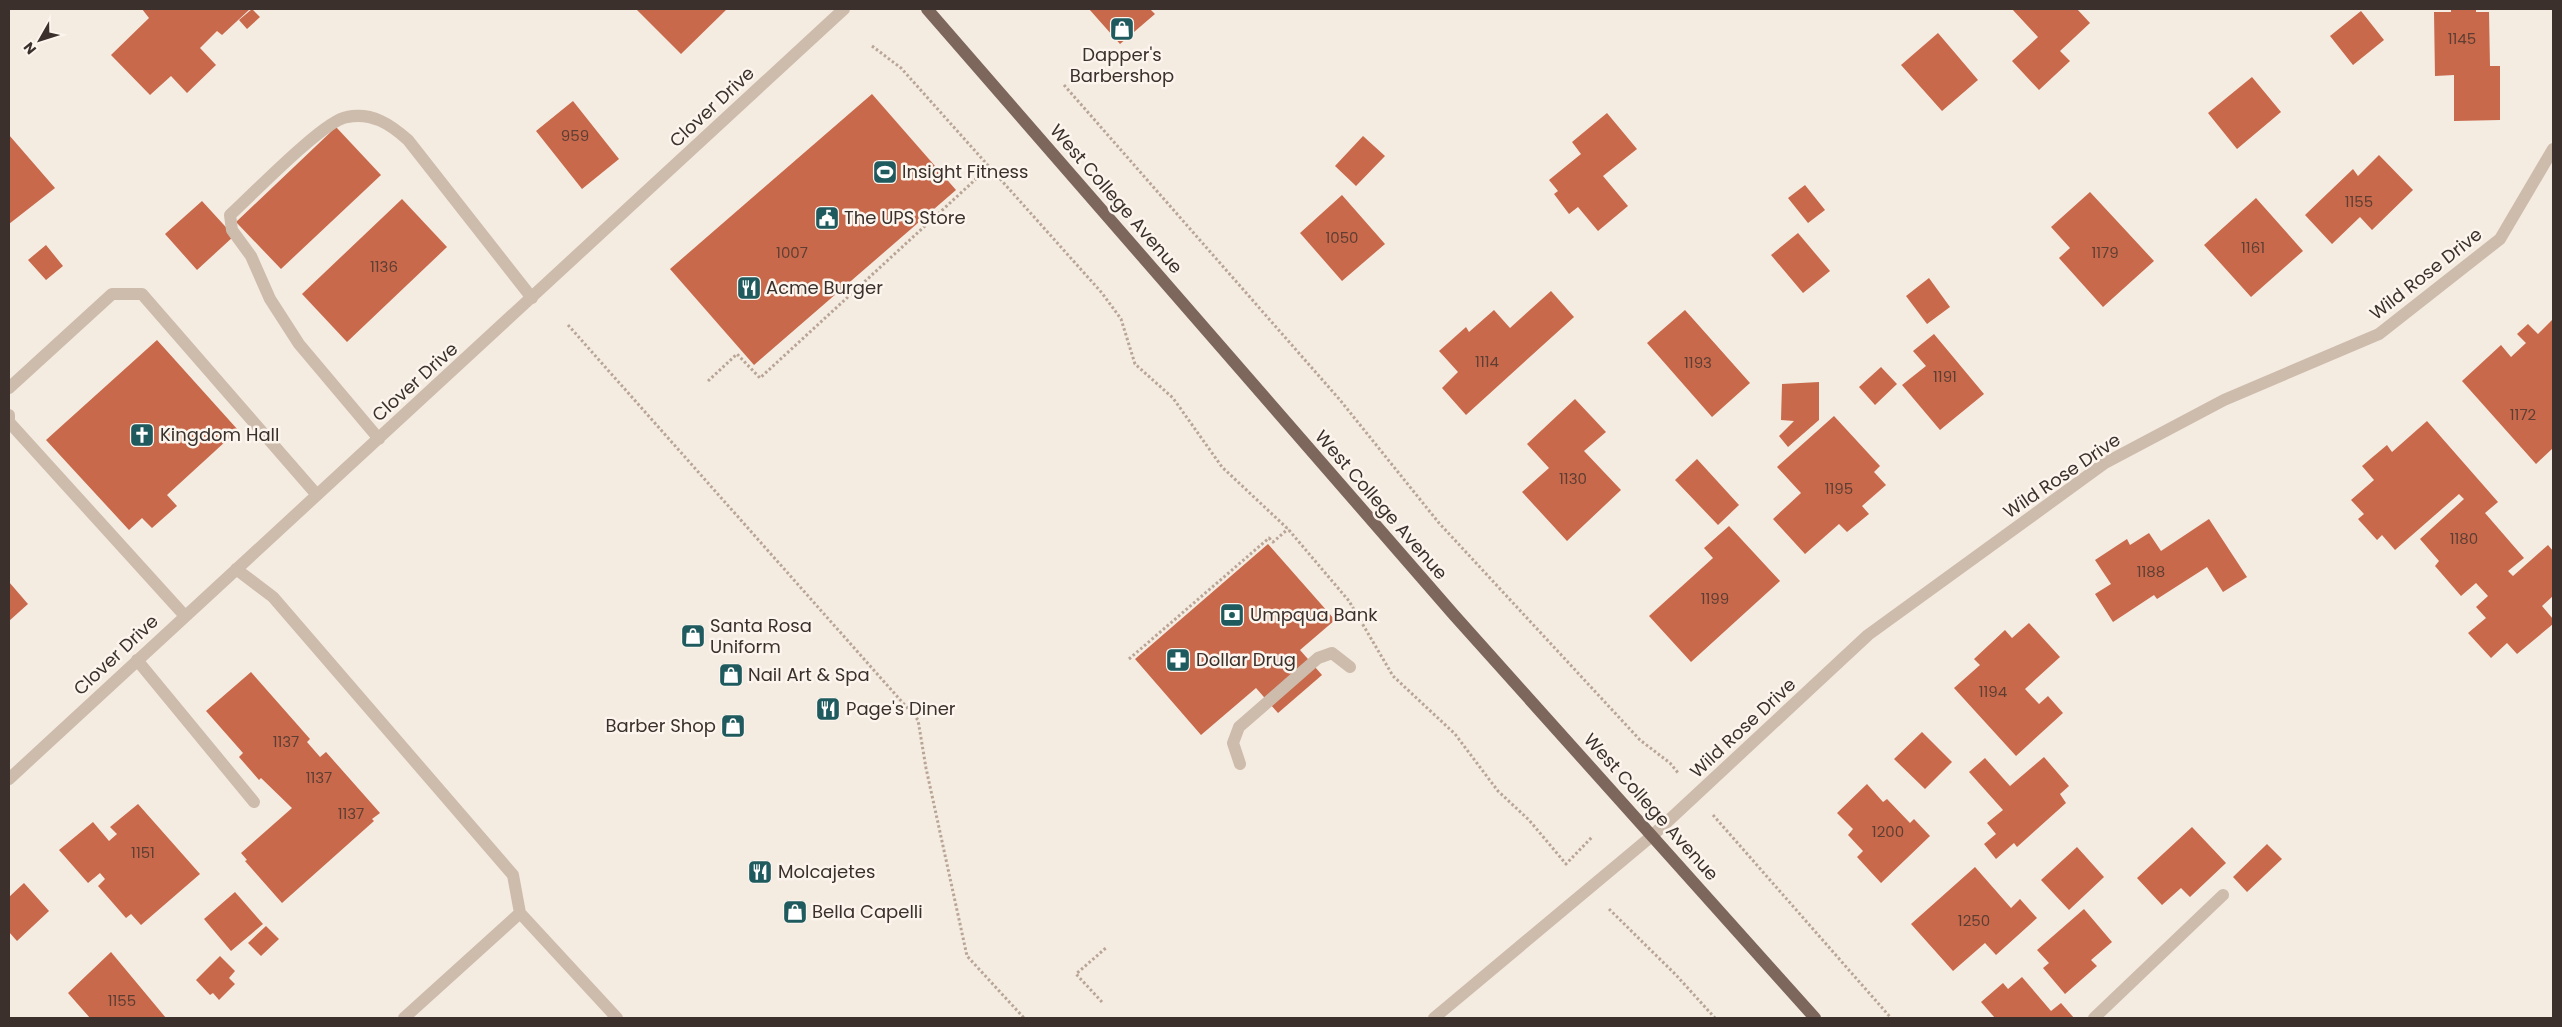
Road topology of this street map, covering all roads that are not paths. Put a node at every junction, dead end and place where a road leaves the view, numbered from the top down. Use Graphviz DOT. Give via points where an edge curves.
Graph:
graph roads {
  1 [pos="844,9"];
  2 [pos="928,9"];
  3 [pos="2553,149"];
  4 [pos="532,298"];
  5 [pos="9,388"];
  6 [pos="9,415"];
  7 [pos="378,439"];
  8 [pos="317,496"];
  9 [pos="236,569"];
  10 [pos="185,616"];
  11 [pos="137,660"];
  12 [pos="1350,667"];
  13 [pos="1240,764"];
  14 [pos="9,779"];
  15 [pos="254,802"];
  16 [pos="1653,835"];
  17 [pos="2224,894"];
  18 [pos="520,913"];
  19 [pos="404,1018"];
  20 [pos="617,1018"];
  21 [pos="1434,1018"];
  22 [pos="1815,1018"];
  23 [pos="2094,1018"];
  1 -- 4 [label="street, Clover Drive"];
  2 -- 16 [label="main road, West College Avenue" via="1454,616"];
  3 -- 16 [label="street, Wild Rose Drive" via="2500,239 2379,334 2224,400 2105,463 1868,636"];
  4 -- 7 [label="street, Clover Drive"];
  4 -- 7 [label="street" via="408,140 395,128 378,118 362,116 346,117 323,129 230,216 232,230 251,256 270,299 299,344"];
  5 -- 8 [label="street" via="112,294 142,294"];
  6 -- 10 [label="street" via="9,422"];
  7 -- 8 [label="street, Clover Drive"];
  8 -- 9 [label="street, Clover Drive"];
  9 -- 10 [label="street, Clover Drive"];
  9 -- 18 [label="street" via="273,597 513,876"];
  10 -- 11 [label="street, Clover Drive"];
  11 -- 14 [label="street, Clover Drive"];
  11 -- 15 [label="street"];
  12 -- 13 [label="street" via="1332,653 1318,658 1239,727 1233,743"];
  16 -- 21 [label="street, Wild Rose Drive"];
  16 -- 22 [label="main road, West College Avenue"];
  17 -- 23 [label="street"];
  18 -- 19 [label="street"];
  18 -- 20 [label="street"];
}
